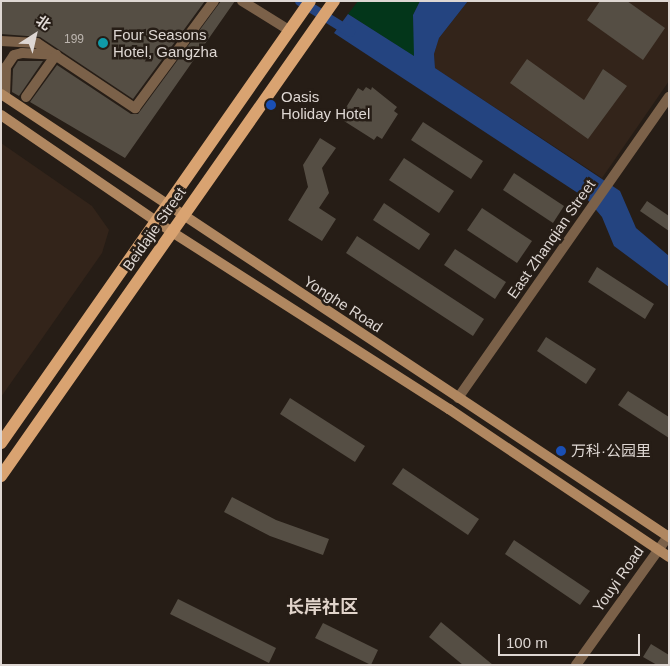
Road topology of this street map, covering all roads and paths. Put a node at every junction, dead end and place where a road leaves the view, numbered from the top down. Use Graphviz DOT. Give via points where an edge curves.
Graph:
graph roads {
  1 [pos="214,1"];
  2 [pos="242,1"];
  3 [pos="310,1"];
  4 [pos="333,3"];
  5 [pos="290,30"];
  6 [pos="1,41"];
  7 [pos="56,55"];
  8 [pos="3,95"];
  9 [pos="26,97"];
  10 [pos="669,97"];
  11 [pos="1,115"];
  12 [pos="167,206"];
  13 [pos="182,217"];
  14 [pos="157,221"];
  15 [pos="172,232"];
  16 [pos="458,398"];
  17 [pos="1,443"];
  18 [pos="1,476"];
  19 [pos="668,536"];
  20 [pos="657,550"];
  21 [pos="669,557"];
  22 [pos="576,665"];
  1 -- 7 [label="street" via="135,108"];
  2 -- 5 [label="street"];
  3 -- 5 [label="main road, Beidajie Street"];
  4 -- 13 [label="main road, Beidajie Street"];
  5 -- 12 [label="main road, Beidajie Street"];
  6 -- 7 [label="street" via="37,43"];
  7 -- 8 [label="street" via="22,53 14,56 6,67"];
  7 -- 9 [label="street"];
  8 -- 12 [label="main road, Yonghe Road"];
  10 -- 16 [label="street, East Zhanqian Street"];
  11 -- 14 [label="main road, Yonghe Road"];
  12 -- 13 [label="main road, Yonghe Road"];
  12 -- 14 [label="main road, Beidajie Street"];
  13 -- 15 [label="main road, Beidajie Street"];
  13 -- 16 [label="main road, Yonghe Road"];
  14 -- 15 [label="main road, Yonghe Road"];
  14 -- 17 [label="main road, Beidajie Street"];
  15 -- 18 [label="main road, Beidajie Street"];
  15 -- 20 [label="main road, Yonghe Road" via="449,409"];
  16 -- 19 [label="main road, Yonghe Road"];
  19 -- 20 [label="street, Youyi Road"];
  20 -- 21 [label="main road, Yonghe Road"];
  20 -- 22 [label="street, Youyi Road"];
}
